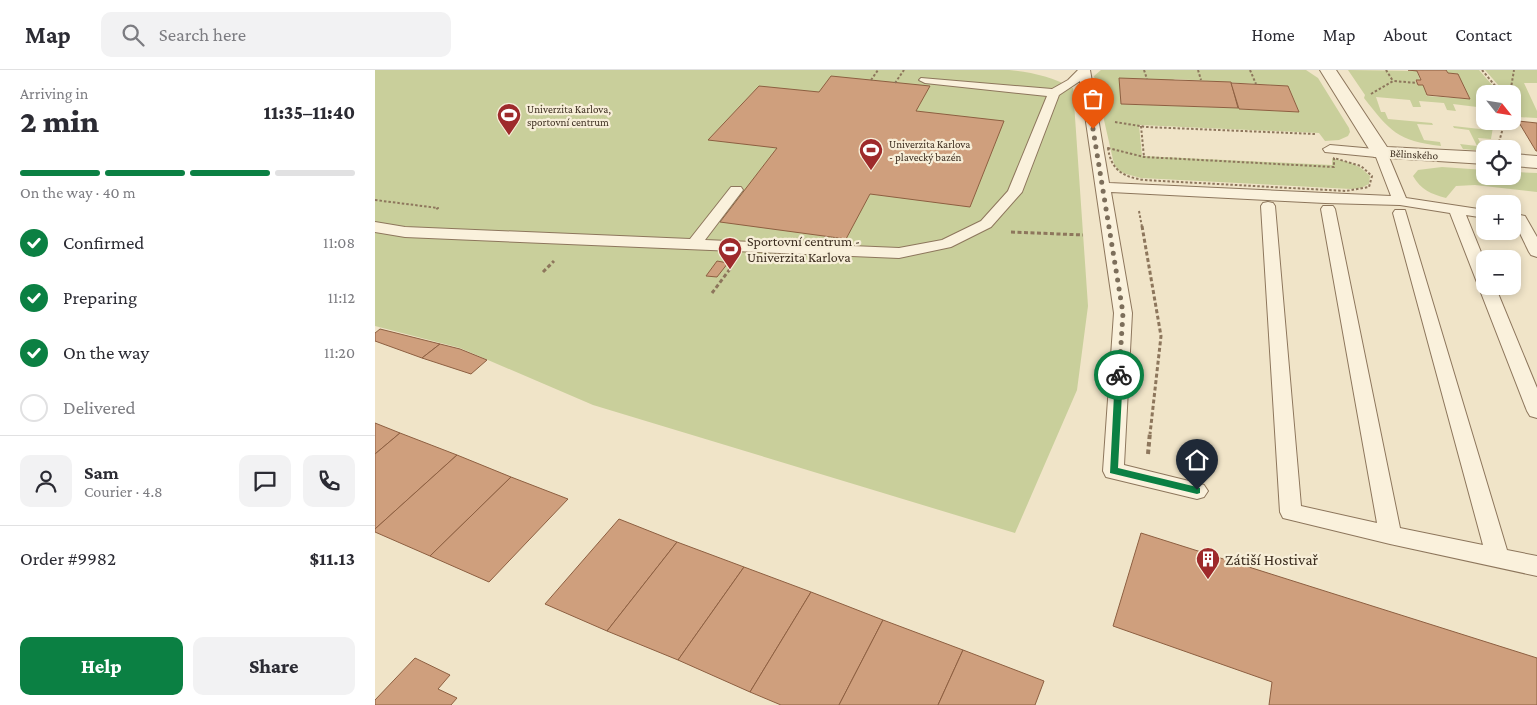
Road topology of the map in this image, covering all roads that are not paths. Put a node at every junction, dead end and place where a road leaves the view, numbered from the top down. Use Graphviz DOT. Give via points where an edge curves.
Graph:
graph roads {
  1 [pos="1328,70"];
  2 [pos="1084,71"];
  3 [pos="925,80"];
  4 [pos="1054,93"];
  5 [pos="1330,149"];
  6 [pos="1381,152"];
  7 [pos="1476,157"];
  8 [pos="1521,161"];
  9 [pos="1537,162"];
  10 [pos="1103,187"];
  11 [pos="736,190"];
  12 [pos="1268,206"];
  13 [pos="1400,207"];
  14 [pos="1328,209"];
  15 [pos="1456,209"];
  16 [pos="1476,212"];
  17 [pos="1521,219"];
  18 [pos="1537,221"];
  19 [pos="1521,226"];
  20 [pos="375,227"];
  21 [pos="694,244"];
  22 [pos="1537,252"];
  23 [pos="1476,259"];
  24 [pos="1491,295"];
  25 [pos="1537,411"];
  26 [pos="1197,490"];
  27 [pos="1390,535"];
  28 [pos="1498,557"];
  29 [pos="1537,566"];
  1 -- 6 [label="street, Bělinského"];
  2 -- 4 [label="lane"];
  2 -- 10 [label="lane"];
  3 -- 4 [label="lane"];
  4 -- 21 [label="lane" via="1015,192 979,230 946,244 899,253"];
  5 -- 6 [label="lane"];
  6 -- 7 [label="street, Bělinského"];
  6 -- 13 [label="lane"];
  8 -- 9 [label="street"];
  10 -- 13 [label="lane" via="1203,196 1325,199"];
  10 -- 26 [label="lane" via="1123,313 1113,471"];
  11 -- 21 [label="lane"];
  12 -- 27 [label="lane" via="1291,512"];
  13 -- 15 [label="lane"];
  13 -- 28 [label="lane"];
  14 -- 27 [label="lane"];
  15 -- 16 [label="lane"];
  15 -- 23 [label="lane"];
  17 -- 18 [label="lane"];
  19 -- 22 [label="lane"];
  20 -- 21 [label="lane" via="415,232"];
  24 -- 25 [label="lane"];
  27 -- 28 [label="lane"];
  28 -- 29 [label="lane"];
}
